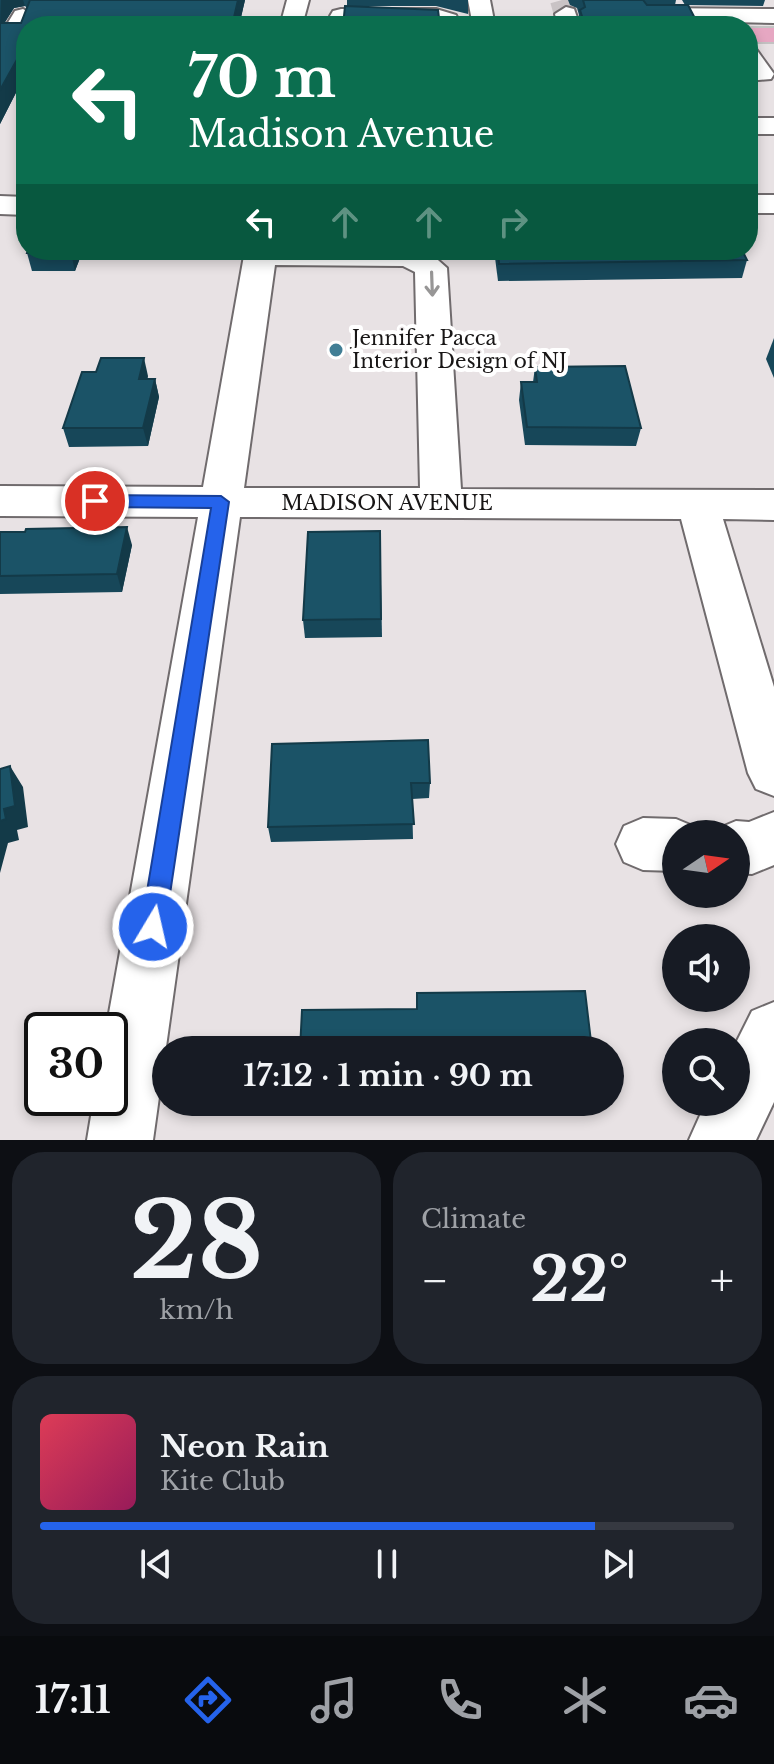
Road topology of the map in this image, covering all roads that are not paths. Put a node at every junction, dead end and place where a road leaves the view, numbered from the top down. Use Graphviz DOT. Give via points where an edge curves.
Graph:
graph roads {
  1 [pos="650,14"];
  2 [pos="341,16"];
  3 [pos="436,16"];
  4 [pos="674,16"];
  5 [pos="260,260"];
  6 [pos="419,260"];
  7 [pos="0,501"];
  8 [pos="221,502"];
  9 [pos="441,503"];
  10 [pos="698,504"];
  11 [pos="774,505"];
  12 [pos="766,704"];
  13 [pos="774,773"];
  14 [pos="774,837"];
  15 [pos="750,848"];
  16 [pos="774,1033"];
  17 [pos="120,1140"];
  18 [pos="722,1140"];
  1 -- 4 [label="street"];
  2 -- 3 [label="street"];
  5 -- 8 [label="street"];
  6 -- 9 [label="street, one-way" via="431,268"];
  7 -- 8 [label="street, MADISON AVENUE"];
  8 -- 9 [label="street, MADISON AVENUE"];
  8 -- 17 [label="street"];
  9 -- 10 [label="street, MADISON AVENUE"];
  10 -- 11 [label="street, MADISON AVENUE"];
  10 -- 12 [label="street"];
  12 -- 13 [label="street"];
  14 -- 15 [label="street"];
  16 -- 18 [label="street"];
}
